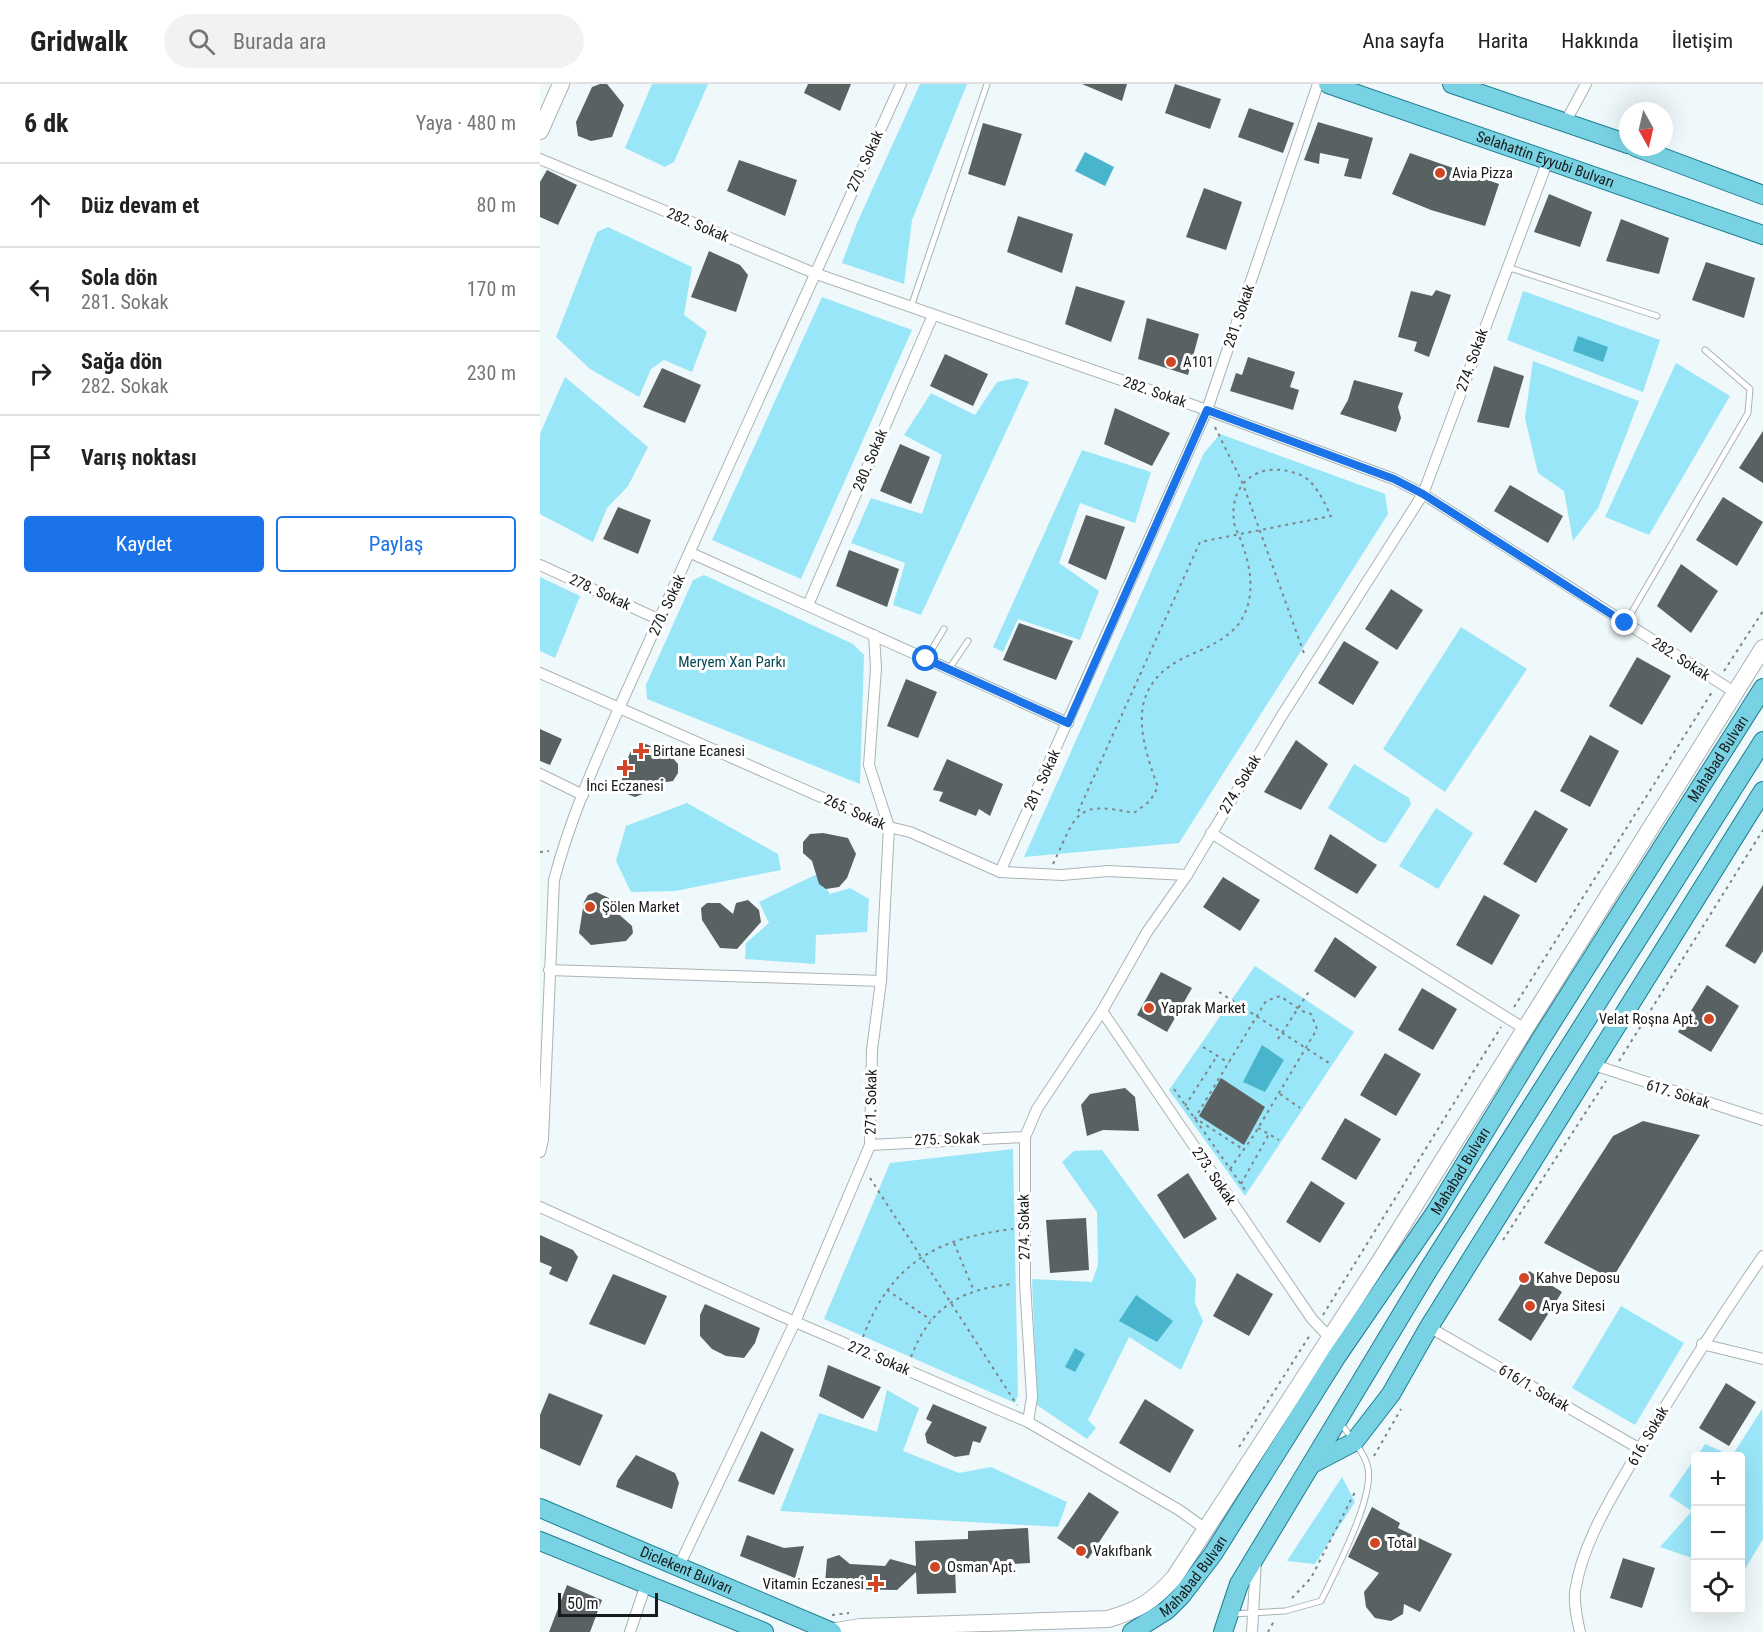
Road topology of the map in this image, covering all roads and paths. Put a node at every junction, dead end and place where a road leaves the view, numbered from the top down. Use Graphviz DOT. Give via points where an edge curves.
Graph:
graph roads {
  1 [pos="561,84"];
  2 [pos="901,84"];
  3 [pos="987,84"];
  4 [pos="1318,84"];
  5 [pos="1328,84"];
  6 [pos="1452,84"];
  7 [pos="1586,84"];
  8 [pos="1565,123"];
  9 [pos="540,131"];
  10 [pos="1619,141"];
  11 [pos="1659,156"];
  12 [pos="540,159"];
  13 [pos="1548,160"];
  14 [pos="1763,195"];
  15 [pos="1763,235"];
  16 [pos="1507,267"];
  17 [pos="814,273"];
  18 [pos="911,308"];
  19 [pos="933,315"];
  20 [pos="1657,316"];
  21 [pos="1705,350"];
  22 [pos="1207,410"];
  23 [pos="1243,484"];
  24 [pos="1423,494"];
  25 [pos="1259,530"];
  26 [pos="1239,534"];
  27 [pos="691,553"];
  28 [pos="540,565"];
  29 [pos="808,606"];
  30 [pos="1763,610"];
  31 [pos="660,620"];
  32 [pos="1625,623"];
  33 [pos="944,629"];
  34 [pos="874,635"];
  35 [pos="968,641"];
  36 [pos="1763,648"];
  37 [pos="926,659"];
  38 [pos="949,669"];
  39 [pos="1311,669"];
  40 [pos="540,673"];
  41 [pos="1717,682"];
  42 [pos="1763,688"];
  43 [pos="1736,693"];
  44 [pos="620,706"];
  45 [pos="1068,723"];
  46 [pos="1763,741"];
  47 [pos="540,774"];
  48 [pos="1763,791"];
  49 [pos="584,795"];
  50 [pos="1077,814"];
  51 [pos="888,827"];
  52 [pos="1763,830"];
  53 [pos="1211,833"];
  54 [pos="1000,872"];
  55 [pos="1047,874"];
  56 [pos="1187,875"];
  57 [pos="549,970"];
  58 [pos="881,981"];
  59 [pos="1310,990"];
  60 [pos="1219,992"];
  61 [pos="1297,1009"];
  62 [pos="1102,1011"];
  63 [pos="1257,1018"];
  64 [pos="1506,1018"];
  65 [pos="1525,1029"];
  66 [pos="1281,1034"];
  67 [pos="1278,1040"];
  68 [pos="1203,1047"];
  69 [pos="1306,1050"];
  70 [pos="1217,1056"];
  71 [pos="1229,1063"];
  72 [pos="1329,1063"];
  73 [pos="1594,1065"];
  74 [pos="1612,1072"];
  75 [pos="1174,1089"];
  76 [pos="1279,1094"];
  77 [pos="1185,1106"];
  78 [pos="1300,1108"];
  79 [pos="1194,1118"];
  80 [pos="1763,1120"];
  81 [pos="1258,1128"];
  82 [pos="1269,1134"];
  83 [pos="1025,1137"];
  84 [pos="542,1139"];
  85 [pos="1279,1140"];
  86 [pos="870,1145"];
  87 [pos="1244,1150"];
  88 [pos="540,1152"];
  89 [pos="861,1166"];
  90 [pos="1230,1168"];
  91 [pos="1241,1184"];
  92 [pos="1245,1190"];
  93 [pos="540,1206"];
  94 [pos="1025,1227"];
  95 [pos="954,1242"];
  96 [pos="1499,1247"];
  97 [pos="922,1255"];
  98 [pos="1763,1256"];
  99 [pos="1025,1283"];
  100 [pos="887,1290"];
  101 [pos="974,1291"];
  102 [pos="952,1302"];
  103 [pos="931,1320"];
  104 [pos="795,1322"];
  105 [pos="1316,1326"];
  106 [pos="1429,1327"];
  107 [pos="1330,1339"];
  108 [pos="1702,1344"];
  109 [pos="859,1350"];
  110 [pos="1763,1359"];
  111 [pos="906,1370"];
  112 [pos="1402,1406"];
  113 [pos="1338,1420"];
  114 [pos="1028,1422"];
  115 [pos="1354,1442"];
  116 [pos="1640,1449"];
  117 [pos="1235,1454"];
  118 [pos="1311,1465"];
  119 [pos="1368,1467"];
  120 [pos="540,1508"];
  121 [pos="1207,1530"];
  122 [pos="540,1541"];
  123 [pos="1257,1554"];
  124 [pos="678,1568"];
  125 [pos="646,1584"];
  126 [pos="1279,1612"];
  127 [pos="855,1613"];
  128 [pos="1229,1614"];
  129 [pos="1251,1614"];
  130 [pos="829,1631"];
  131 [pos="630,1632"];
  132 [pos="764,1632"];
  133 [pos="1132,1632"];
  134 [pos="1223,1632"];
  135 [pos="1252,1632"];
  136 [pos="1268,1632"];
  137 [pos="1580,1632"];
  1 -- 9 [label="main road"];
  2 -- 17 [label="street, 270. Sokak"];
  3 -- 18 [label="lane"];
  4 -- 22 [label="street, 281. Sokak"];
  5 -- 13 [label="main road, Selahattin Eyyubi Bulvarı"];
  6 -- 8 [label="main road"];
  7 -- 8 [label="street"];
  8 -- 10 [label="main road"];
  11 -- 14 [label="main road"];
  12 -- 17 [label="street, 282. Sokak"];
  13 -- 15 [label="main road, Selahattin Eyyubi Bulvarı"];
  13 -- 16 [label="street, 274. Sokak"];
  16 -- 20 [label="lane"];
  16 -- 24 [label="street, 274. Sokak"];
  17 -- 18 [label="street, 282. Sokak"];
  17 -- 27 [label="street, 270. Sokak"];
  18 -- 19 [label="street, 282. Sokak"];
  19 -- 22 [label="street, 282. Sokak"];
  19 -- 29 [label="street, 280. Sokak"];
  21 -- 32 [label="lane" via="1750,389 1748,412"];
  22 -- 23 [label="path"];
  22 -- 24 [label="street, 282. Sokak" via="1394,479"];
  22 -- 45 [label="street, 281. Sokak"];
  23 -- 25 [label="path"];
  23 -- 25 [label="path" via="1272,468 1304,476 1331,516"];
  23 -- 26 [label="path" via="1233,504"];
  24 -- 32 [label="street, 282. Sokak"];
  24 -- 39 [label="street, 274. Sokak"];
  25 -- 26 [label="path"];
  25 -- 39 [label="path"];
  26 -- 50 [label="path" via="1200,542"];
  26 -- 50 [label="path" via="1252,593 1243,618 1218,642 1168,667 1151,682 1142,705 1141,730 1158,787 1150,801 1134,813 1104,807"];
  27 -- 29 [label="street"];
  27 -- 31 [label="street, 270. Sokak"];
  28 -- 31 [label="street, 278. Sokak"];
  29 -- 34 [label="street"];
  30 -- 41 [label="path"];
  31 -- 44 [label="street, 270. Sokak"];
  32 -- 41 [label="street, 282. Sokak"];
  33 -- 37 [label="lane"];
  34 -- 37 [label="street"];
  34 -- 51 [label="street, 271. Sokak" via="876,668 869,765"];
  35 -- 38 [label="lane"];
  36 -- 43 [label="main road"];
  37 -- 38 [label="street"];
  38 -- 45 [label="street"];
  39 -- 53 [label="street, 274. Sokak"];
  40 -- 44 [label="street, 265. Sokak"];
  41 -- 43 [label="street, 282. Sokak"];
  41 -- 64 [label="path"];
  42 -- 133 [label="main road, Mahabad Bulvarı" via="1435,1214 1337,1356 1214,1554 1181,1596"];
  43 -- 65 [label="main road"];
  44 -- 49 [label="street, 270. Sokak"];
  44 -- 51 [label="street, 265. Sokak"];
  45 -- 54 [label="street, 281. Sokak"];
  46 -- 113 [label="main road, Mahabad Bulvarı" via="1427,1272"];
  47 -- 49 [label="street"];
  48 -- 73 [label="main road"];
  49 -- 57 [label="street, 270. Sokak" via="554,880"];
  50 -- 55 [label="path"];
  51 -- 54 [label="street, 265. Sokak" via="910,832"];
  51 -- 58 [label="street, 271. Sokak"];
  52 -- 74 [label="path"];
  53 -- 56 [label="street, 274. Sokak"];
  53 -- 64 [label="street"];
  54 -- 55 [label="street, 265. Sokak"];
  55 -- 56 [label="street, 265. Sokak" via="1108,871"];
  56 -- 62 [label="street, 274. Sokak"];
  57 -- 58 [label="street"];
  57 -- 84 [label="street, 270. Sokak"];
  58 -- 86 [label="street, 271. Sokak" via="872,1050"];
  59 -- 61 [label="path"];
  60 -- 63 [label="path"];
  61 -- 63 [label="path" via="1286,998 1275,997 1266,1001"];
  61 -- 66 [label="path"];
  61 -- 69 [label="path" via="1311,1014 1317,1024"];
  62 -- 83 [label="street, 274. Sokak" via="1037,1109"];
  62 -- 105 [label="street, 273. Sokak"];
  63 -- 66 [label="path"];
  63 -- 71 [label="path"];
  64 -- 65 [label="street"];
  64 -- 105 [label="path"];
  65 -- 107 [label="main road"];
  66 -- 67 [label="path"];
  66 -- 69 [label="path"];
  68 -- 70 [label="path"];
  69 -- 72 [label="path"];
  69 -- 76 [label="path"];
  70 -- 71 [label="path"];
  70 -- 77 [label="path"];
  71 -- 79 [label="path"];
  73 -- 74 [label="street, 617. Sokak"];
  73 -- 106 [label="main road"];
  74 -- 80 [label="street, 617. Sokak"];
  74 -- 96 [label="path"];
  75 -- 77 [label="path"];
  76 -- 78 [label="path"];
  76 -- 81 [label="path"];
  77 -- 79 [label="path"];
  79 -- 87 [label="path"];
  79 -- 90 [label="path"];
  81 -- 82 [label="path"];
  81 -- 87 [label="path"];
  82 -- 85 [label="path"];
  82 -- 91 [label="path"];
  83 -- 86 [label="street, 275. Sokak"];
  83 -- 94 [label="street, 274. Sokak"];
  84 -- 88 [label="street, 270. Sokak"];
  86 -- 89 [label="street, 271. Sokak"];
  87 -- 90 [label="path"];
  89 -- 97 [label="path"];
  89 -- 104 [label="street, 271. Sokak"];
  90 -- 91 [label="path"];
  91 -- 92 [label="path"];
  93 -- 104 [label="street, 272. Sokak"];
  94 -- 95 [label="path" via="984,1232"];
  94 -- 99 [label="street, 274. Sokak"];
  95 -- 97 [label="path"];
  95 -- 101 [label="path"];
  97 -- 100 [label="path"];
  97 -- 102 [label="path"];
  98 -- 108 [label="street, 616. Sokak"];
  99 -- 101 [label="path"];
  99 -- 114 [label="street, 274. Sokak" via="1032,1397"];
  100 -- 103 [label="path"];
  100 -- 109 [label="path" via="872,1314"];
  101 -- 102 [label="path"];
  102 -- 103 [label="path"];
  102 -- 114 [label="path"];
  103 -- 111 [label="path" via="916,1342"];
  104 -- 109 [label="street, 272. Sokak"];
  104 -- 124 [label="street, 271. Sokak"];
  105 -- 107 [label="street, 273. Sokak"];
  105 -- 117 [label="path"];
  106 -- 115 [label="main road" via="1391,1394"];
  106 -- 116 [label="street, 616/1. Sokak"];
  107 -- 121 [label="main road"];
  108 -- 110 [label="street"];
  108 -- 116 [label="street, 616. Sokak"];
  109 -- 111 [label="street, 272. Sokak"];
  111 -- 114 [label="street, 272. Sokak"];
  112 -- 119 [label="path"];
  113 -- 115 [label="lane"];
  113 -- 118 [label="main road, Mahabad Bulvarı"];
  114 -- 121 [label="street, 272. Sokak"];
  115 -- 118 [label="main road"];
  115 -- 119 [label="lane"];
  116 -- 137 [label="street, 616. Sokak" via="1587,1550 1575,1592"];
  118 -- 123 [label="main road, Mahabad Bulvarı"];
  119 -- 126 [label="path" via="1311,1578"];
  119 -- 126 [label="lane" via="1369,1492 1321,1601"];
  120 -- 124 [label="main road, Diclekent Bulvarı"];
  121 -- 130 [label="main road" via="1174,1578 1152,1601 1108,1619"];
  122 -- 125 [label="main road, Diclekent Bulvarı"];
  123 -- 128 [label="main road, Mahabad Bulvarı" via="1239,1584"];
  123 -- 129 [label="street"];
  124 -- 130 [label="main road, Diclekent Bulvarı"];
  125 -- 131 [label="street"];
  125 -- 132 [label="main road, Diclekent Bulvarı"];
  126 -- 129 [label="lane"];
  126 -- 136 [label="path"];
  127 -- 130 [label="path" via="833,1613"];
  128 -- 129 [label="lane"];
  128 -- 134 [label="main road, Mahabad Bulvarı"];
  129 -- 135 [label="street"];
}
